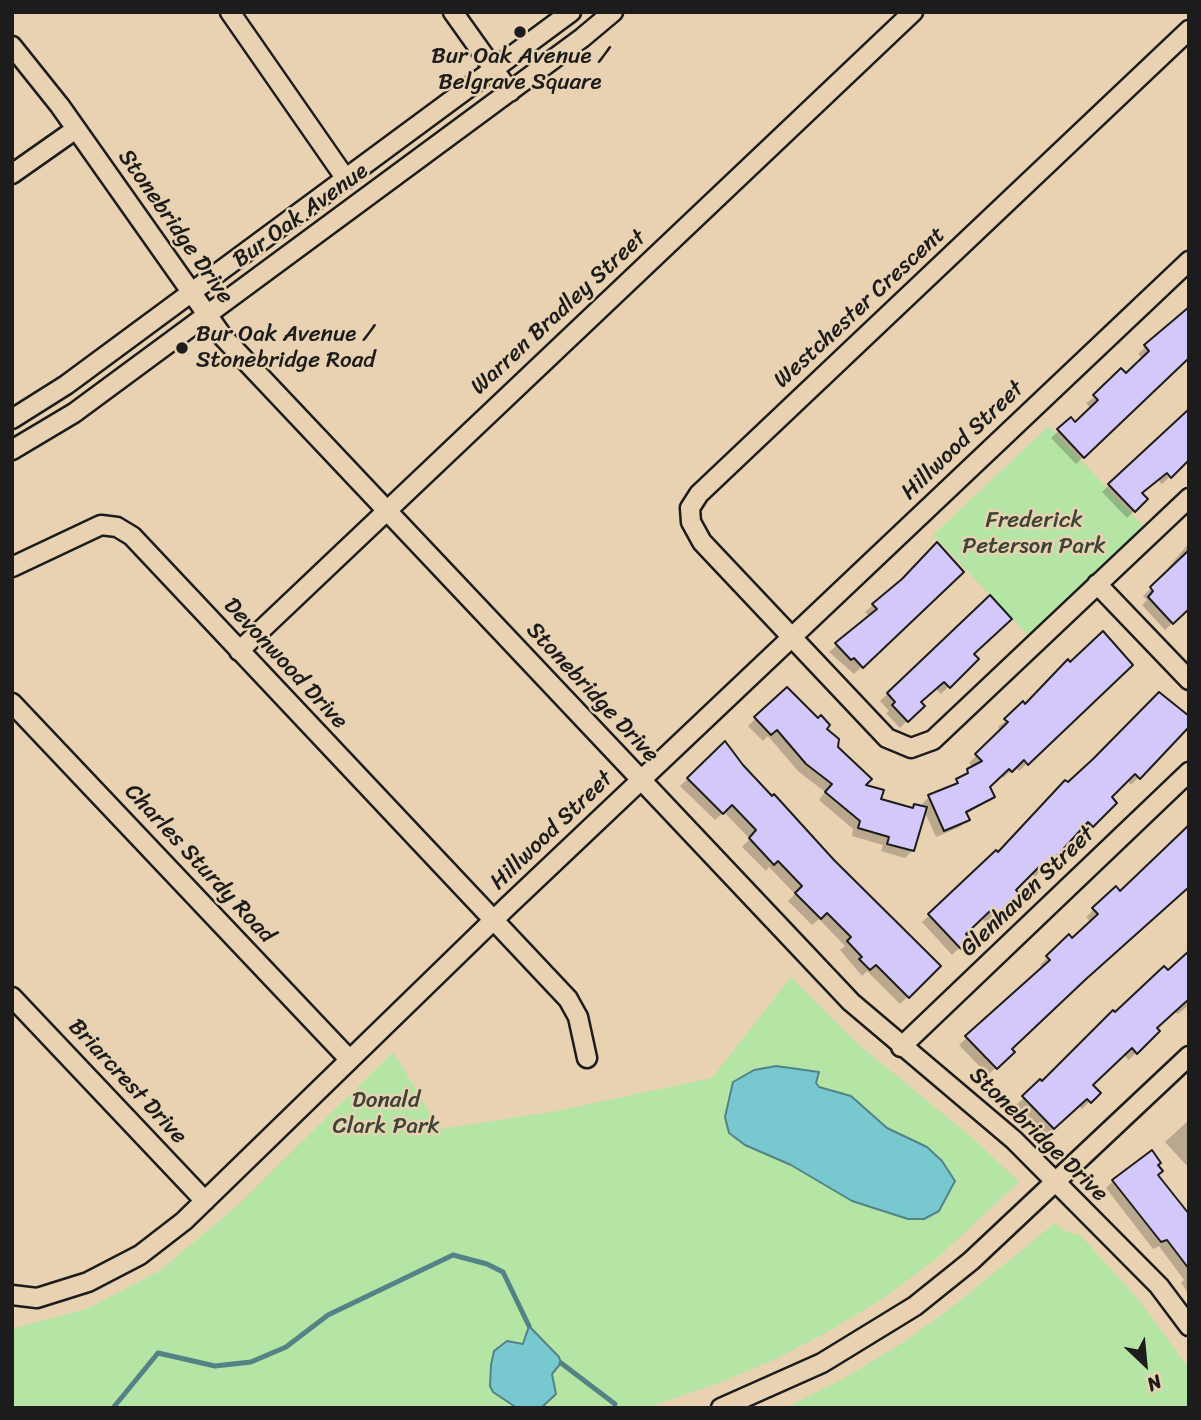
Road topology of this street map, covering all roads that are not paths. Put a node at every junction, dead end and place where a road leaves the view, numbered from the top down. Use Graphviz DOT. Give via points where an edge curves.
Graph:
graph roads {
  1 [pos="230,12"];
  2 [pos="453,12"];
  3 [pos="571,12"];
  4 [pos="612,12"];
  5 [pos="913,12"];
  6 [pos="1189,30"];
  7 [pos="12,46"];
  8 [pos="494,70"];
  9 [pos="510,92"];
  10 [pos="76,129"];
  11 [pos="12,174"];
  12 [pos="346,178"];
  13 [pos="1189,261"];
  14 [pos="191,293"];
  15 [pos="207,315"];
  16 [pos="12,419"];
  17 [pos="12,450"];
  18 [pos="1189,498"];
  19 [pos="386,510"];
  20 [pos="12,567"];
  21 [pos="1097,584"];
  22 [pos="792,637"];
  23 [pos="239,651"];
  24 [pos="1189,680"];
  25 [pos="12,703"];
  26 [pos="1189,772"];
  27 [pos="641,780"];
  28 [pos="495,920"];
  29 [pos="12,996"];
  30 [pos="901,1047"];
  31 [pos="1189,1056"];
  32 [pos="587,1058"];
  33 [pos="349,1059"];
  34 [pos="1055,1182"];
  35 [pos="205,1201"];
  36 [pos="12,1295"];
  37 [pos="1189,1326"];
  38 [pos="720,1408"];
  1 -- 12 [label="street"];
  2 -- 8 [label="street"];
  3 -- 8 [label="street, Bur Oak Avenue"];
  4 -- 9 [label="street, Bur Oak Avenue"];
  5 -- 19 [label="street, Warren Bradley Street"];
  6 -- 22 [label="street, Westchester Crescent" via="699,494 690,508 695,533"];
  7 -- 10 [label="street, Stonebridge Drive"];
  8 -- 9 [label="street"];
  8 -- 12 [label="street, Bur Oak Avenue"];
  9 -- 15 [label="street, Bur Oak Avenue"];
  10 -- 11 [label="street"];
  10 -- 14 [label="street, Stonebridge Drive"];
  12 -- 14 [label="street, Bur Oak Avenue"];
  13 -- 22 [label="street, Hillwood Street"];
  14 -- 15 [label="street, Stonebridge Drive"];
  14 -- 16 [label="street, Bur Oak Avenue"];
  15 -- 17 [label="street, Bur Oak Avenue" via="74,413"];
  15 -- 19 [label="street, Stonebridge Drive"];
  18 -- 21 [label="street, Westchester Crescent"];
  19 -- 23 [label="street, Warren Bradley Street"];
  19 -- 27 [label="street, Stonebridge Drive"];
  20 -- 23 [label="street, Devonwood Drive" via="101,525 117,527 132,536"];
  21 -- 22 [label="street, Westchester Crescent" via="933,740 911,748 887,738"];
  21 -- 24 [label="street"];
  22 -- 27 [label="street, Hillwood Street"];
  23 -- 28 [label="street, Devonwood Drive"];
  25 -- 33 [label="street, Charles Sturdy Road"];
  26 -- 30 [label="street, Glenhaven Street"];
  27 -- 28 [label="street, Hillwood Street"];
  27 -- 30 [label="street, Stonebridge Drive" via="851,1002"];
  28 -- 32 [label="street, Devonwood Drive" via="568,999 578,1017"];
  28 -- 33 [label="street, Hillwood Street"];
  29 -- 35 [label="street, Briarcrest Drive"];
  30 -- 34 [label="street, Stonebridge Drive" via="977,1106"];
  31 -- 34 [label="street"];
  33 -- 35 [label="street, Hillwood Street"];
  34 -- 37 [label="street, Stonebridge Drive" via="1159,1286"];
  34 -- 38 [label="street" via="954,1275 890,1323 798,1376"];
  35 -- 36 [label="street, Hillwood Street" via="160,1242 105,1274 37,1298"];
}
